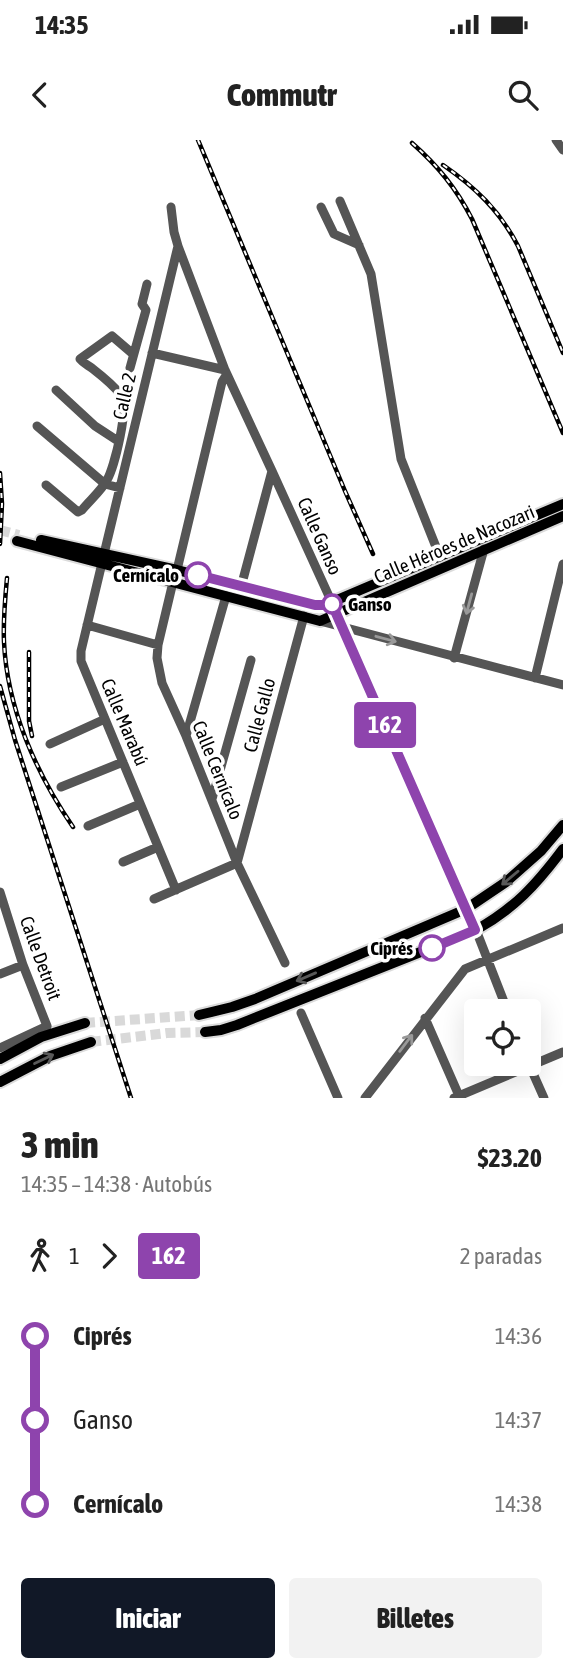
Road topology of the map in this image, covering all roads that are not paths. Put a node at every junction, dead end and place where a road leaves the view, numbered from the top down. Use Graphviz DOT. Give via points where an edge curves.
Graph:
graph roads {
  1 [pos="556,140"];
  2 [pos="563,150"];
  3 [pos="340,201"];
  4 [pos="171,207"];
  5 [pos="321,207"];
  6 [pos="359,245"];
  7 [pos="178,246"];
  8 [pos="147,284"];
  9 [pos="152,353"];
  10 [pos="134,354"];
  11 [pos="130,368"];
  12 [pos="226,372"];
  13 [pos="56,390"];
  14 [pos="37,426"];
  15 [pos="118,441"];
  16 [pos="272,471"];
  17 [pos="105,484"];
  18 [pos="46,485"];
  19 [pos="120,488"];
  20 [pos="563,504"];
  21 [pos="563,516"];
  22 [pos="18,538"];
  23 [pos="484,550"];
  24 [pos="440,557"];
  25 [pos="103,559"];
  26 [pos="563,564"];
  27 [pos="177,570"];
  28 [pos="173,582"];
  29 [pos="241,587"];
  30 [pos="226,596"];
  31 [pos="334,608"];
  32 [pos="304,616"];
  33 [pos="320,621"];
  34 [pos="87,625"];
  35 [pos="343,627"];
  36 [pos="158,645"];
  37 [pos="454,658"];
  38 [pos="251,660"];
  39 [pos="535,678"];
  40 [pos="563,685"];
  41 [pos="105,719"];
  42 [pos="186,736"];
  43 [pos="50,744"];
  44 [pos="123,762"];
  45 [pos="61,787"];
  46 [pos="212,799"];
  47 [pos="141,804"];
  48 [pos="563,825"];
  49 [pos="88,826"];
  50 [pos="158,847"];
  51 [pos="563,849"];
  52 [pos="123,862"];
  53 [pos="237,863"];
  54 [pos="176,890"];
  55 [pos="1,898"];
  56 [pos="154,899"];
  57 [pos="466,909"];
  58 [pos="563,928"];
  59 [pos="475,930"];
  60 [pos="487,960"];
  61 [pos="285,963"];
  62 [pos="23,965"];
  63 [pos="0,974"];
  64 [pos="503,999"];
  65 [pos="300,1013"];
  66 [pos="199,1015"];
  67 [pos="425,1018"];
  68 [pos="85,1023"];
  69 [pos="205,1032"];
  70 [pos="91,1042"];
  71 [pos="0,1048"];
  72 [pos="563,1052"];
  73 [pos="0,1059"];
  74 [pos="541,1059"];
  75 [pos="501,1076"];
  76 [pos="535,1076"];
  77 [pos="0,1082"];
  78 [pos="457,1097"];
  79 [pos="338,1098"];
  80 [pos="365,1098"];
  81 [pos="544,1098"];
  1 -- 2 [label="street"];
  3 -- 6 [label="street"];
  4 -- 7 [label="street, Calle Ganso"];
  5 -- 6 [label="street" via="334,233"];
  6 -- 24 [label="street" via="370,274 401,459"];
  7 -- 9 [label="street, Calle 2"];
  7 -- 12 [label="street, Calle Ganso"];
  8 -- 10 [label="street" via="142,304 146,310"];
  9 -- 12 [label="street"];
  9 -- 19 [label="street, Calle 2"];
  10 -- 11 [label="street"];
  10 -- 15 [label="street" via="112,336 80,359 124,398"];
  12 -- 16 [label="street, Calle Ganso"];
  12 -- 27 [label="street"];
  13 -- 15 [label="street"];
  14 -- 17 [label="street"];
  15 -- 17 [label="street"];
  16 -- 29 [label="street"];
  16 -- 31 [label="street, Calle Ganso"];
  17 -- 18 [label="street" via="78,512"];
  17 -- 19 [label="street"];
  19 -- 25 [label="street, Calle 2"];
  20 -- 24 [label="main road, Calle Héroes de Nacozari"];
  21 -- 23 [label="main road, Calle Héroes de Nacozari"];
  22 -- 25 [label="main road"];
  23 -- 31 [label="main road, Calle Héroes de Nacozari"];
  23 -- 37 [label="street, one-way"];
  24 -- 31 [label="main road, Calle Héroes de Nacozari"];
  25 -- 27 [label="main road"];
  25 -- 28 [label="main road"];
  25 -- 34 [label="street, Calle Marabú"];
  26 -- 39 [label="street"];
  27 -- 29 [label="main road"];
  28 -- 30 [label="main road"];
  28 -- 36 [label="street, Calle Cernícalo"];
  29 -- 31 [label="main road"];
  30 -- 32 [label="main road"];
  30 -- 42 [label="street"];
  31 -- 33 [label="main road, Calle Héroes de Nacozari"];
  31 -- 35 [label="street, Calle Ganso"];
  32 -- 33 [label="main road"];
  32 -- 53 [label="street, Calle Gallo"];
  33 -- 35 [label="street"];
  34 -- 36 [label="street"];
  34 -- 41 [label="street, Calle Marabú" via="81,661"];
  35 -- 37 [label="street, one-way"];
  35 -- 57 [label="street, Calle Ganso"];
  36 -- 42 [label="street, Calle Cernícalo" via="162,683"];
  37 -- 39 [label="street"];
  38 -- 46 [label="street"];
  39 -- 40 [label="street"];
  41 -- 43 [label="street"];
  41 -- 44 [label="street, Calle Marabú"];
  42 -- 46 [label="street, Calle Cernícalo"];
  44 -- 45 [label="street"];
  44 -- 47 [label="street, Calle Marabú"];
  46 -- 53 [label="street, Calle Cernícalo"];
  47 -- 49 [label="street"];
  47 -- 50 [label="street, Calle Marabú"];
  48 -- 57 [label="main road, one-way" via="506,882"];
  50 -- 52 [label="street"];
  50 -- 54 [label="street, Calle Marabú"];
  51 -- 59 [label="main road" via="517,902"];
  53 -- 54 [label="street"];
  53 -- 61 [label="street, Calle Cernícalo"];
  54 -- 56 [label="street"];
  55 -- 62 [label="street, Calle Detroit"];
  57 -- 59 [label="street, Calle Ganso"];
  57 -- 66 [label="main road, one-way" via="255,999"];
  58 -- 60 [label="street"];
  59 -- 60 [label="street, Calle Ganso"];
  59 -- 69 [label="main road" via="237,1025"];
  60 -- 64 [label="street, Calle Ganso"];
  60 -- 67 [label="street" via="465,969"];
  62 -- 63 [label="street"];
  62 -- 71 [label="street, Calle Detroit" via="47,1026"];
  65 -- 79 [label="street"];
  67 -- 78 [label="street"];
  80 -- 67 [label="street, one-way"];
  68 -- 73 [label="main road" via="41,1037"];
  77 -- 70 [label="main road, one-way" via="50,1056"];
  72 -- 74 [label="street"];
  75 -- 78 [label="street"];
  76 -- 81 [label="street"];
}
